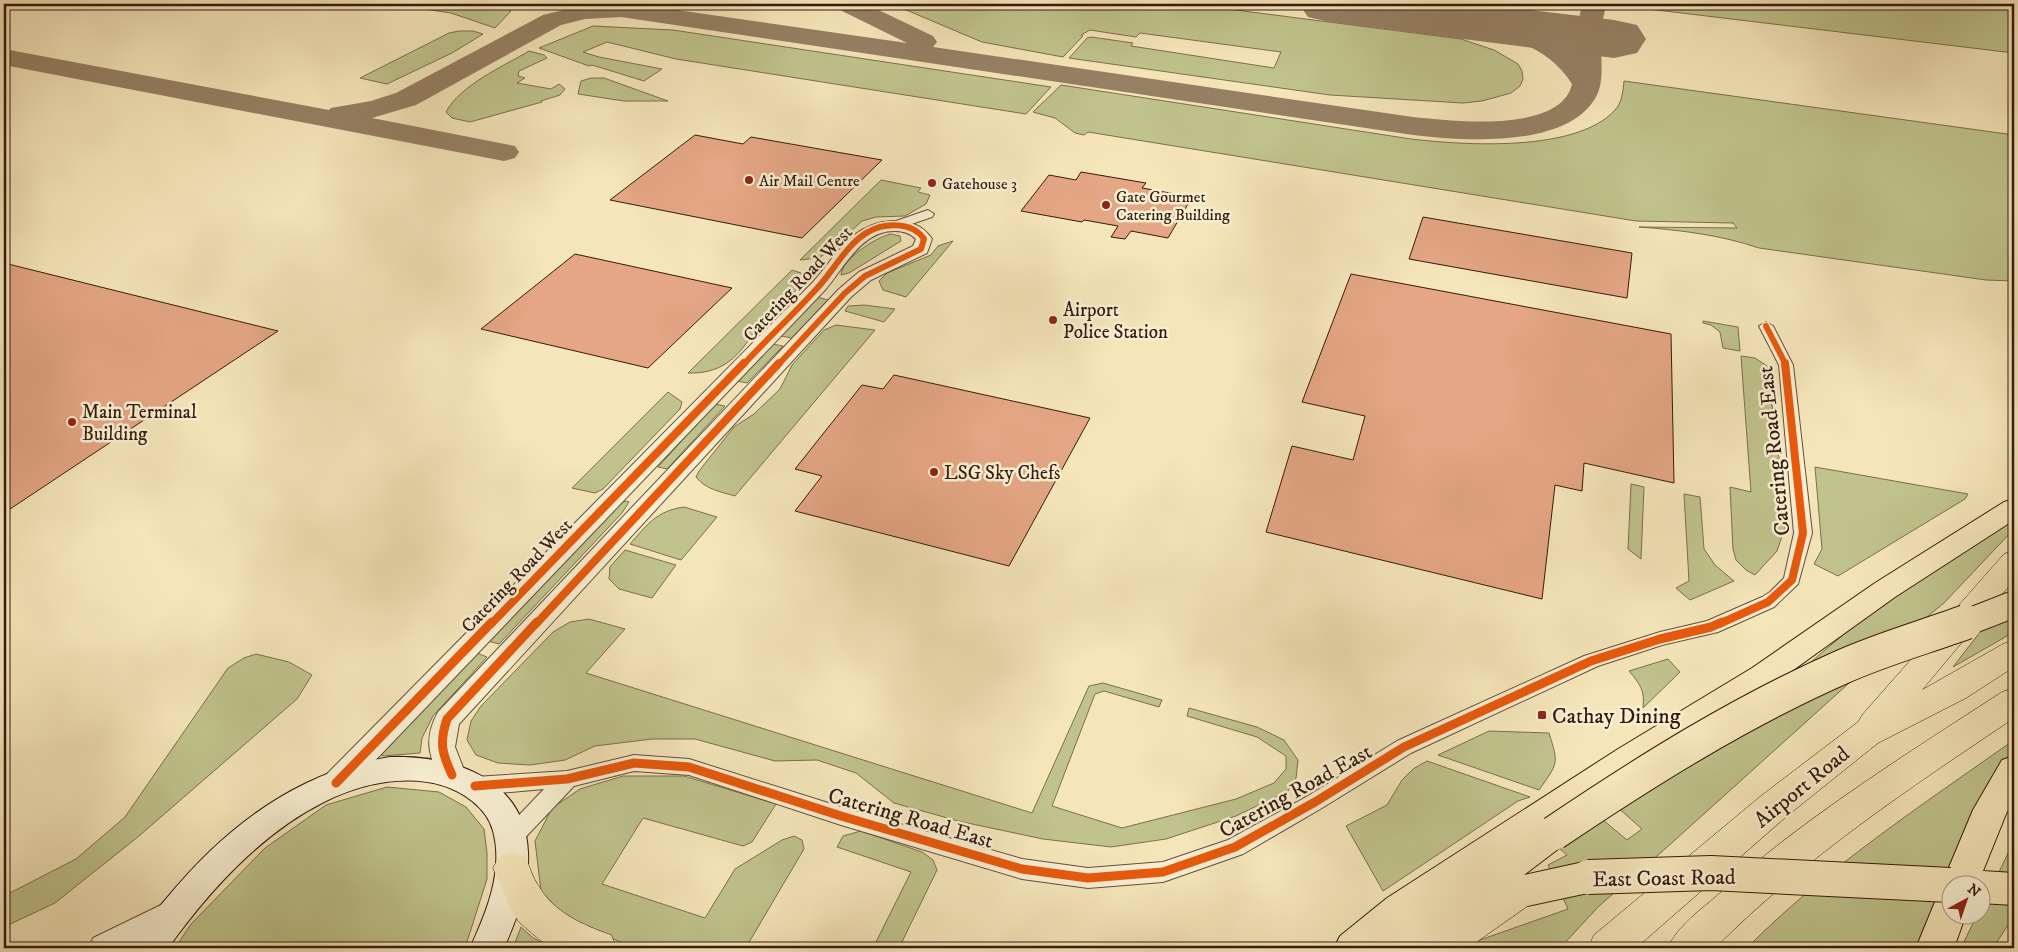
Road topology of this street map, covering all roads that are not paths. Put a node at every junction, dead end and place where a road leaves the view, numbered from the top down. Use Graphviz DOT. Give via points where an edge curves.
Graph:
graph roads {
  1 [pos="1766,326"];
  2 [pos="2014,508"];
  3 [pos="2014,561"];
  4 [pos="2014,604"];
  5 [pos="2014,652"];
  6 [pos="2014,701"];
  7 [pos="1866,734"];
  8 [pos="2014,769"];
  9 [pos="567,779"];
  10 [pos="464,780"];
  11 [pos="336,783"];
  12 [pos="511,853"];
  13 [pos="1964,874"];
  14 [pos="1940,884"];
  15 [pos="1990,888"];
  16 [pos="2014,889"];
  17 [pos="1515,893"];
  18 [pos="1470,902"];
  19 [pos="179,907"];
  20 [pos="1944,924"];
  21 [pos="104,948"];
  22 [pos="148,948"];
  23 [pos="487,948"];
  24 [pos="597,948"];
  25 [pos="1353,948"];
  26 [pos="1392,948"];
  27 [pos="1436,948"];
  28 [pos="1608,948"];
  29 [pos="1688,948"];
  30 [pos="1935,948"];
  1 -- 9 [label="street, Catering Road East" via="1786,365 1804,533 1792,580 1782,590 1768,602 1711,627 1591,661 1404,748 1235,847 1163,872 1088,878 1022,868 841,816 689,767 634,763"];
  2 -- 25 [label="main road" via="1885,590 1702,716 1544,814 1400,910"];
  3 -- 7 [label="highway"];
  4 -- 18 [label="main road, bridge" via="1901,643 1820,677 1740,718 1630,781 1500,872"];
  5 -- 7 [label="highway, Airport Road" via="1954,689"];
  6 -- 29 [label="highway" via="1823,831 1724,913"];
  7 -- 28 [label="highway, Airport Road" via="1774,806"];
  8 -- 13 [label="main road" via="1990,810"];
  9 -- 10 [label="street, Catering Road East"];
  9 -- 12 [label="street" via="527,819"];
  10 -- 11 [label="main road" via="438,771 404,769 373,772"];
  10 -- 11 [label="street, Catering Road West" via="443,756 440,740 447,718 845,293 865,276 921,248 927,220 910,228 876,228 864,234 819,286"];
  10 -- 12 [label="main road" via="496,803 507,824"];
  11 -- 19 [label="main road" via="312,793 263,823 226,856"];
  12 -- 23 [label="main road" via="502,908"];
  12 -- 24 [label="highway" via="523,899 534,913 555,930"];
  14 -- 17 [label="main road, East Coast Road, bridge" via="1711,872 1588,877"];
  15 -- 16 [label="main road"];
  17 -- 18 [label="main road, East Coast Road"];
  17 -- 27 [label="highway"];
  18 -- 26 [label="main road, East Coast Road"];
  19 -- 21 [label="street"];
  19 -- 22 [label="main road"];
  20 -- 30 [label="main road"];
}
